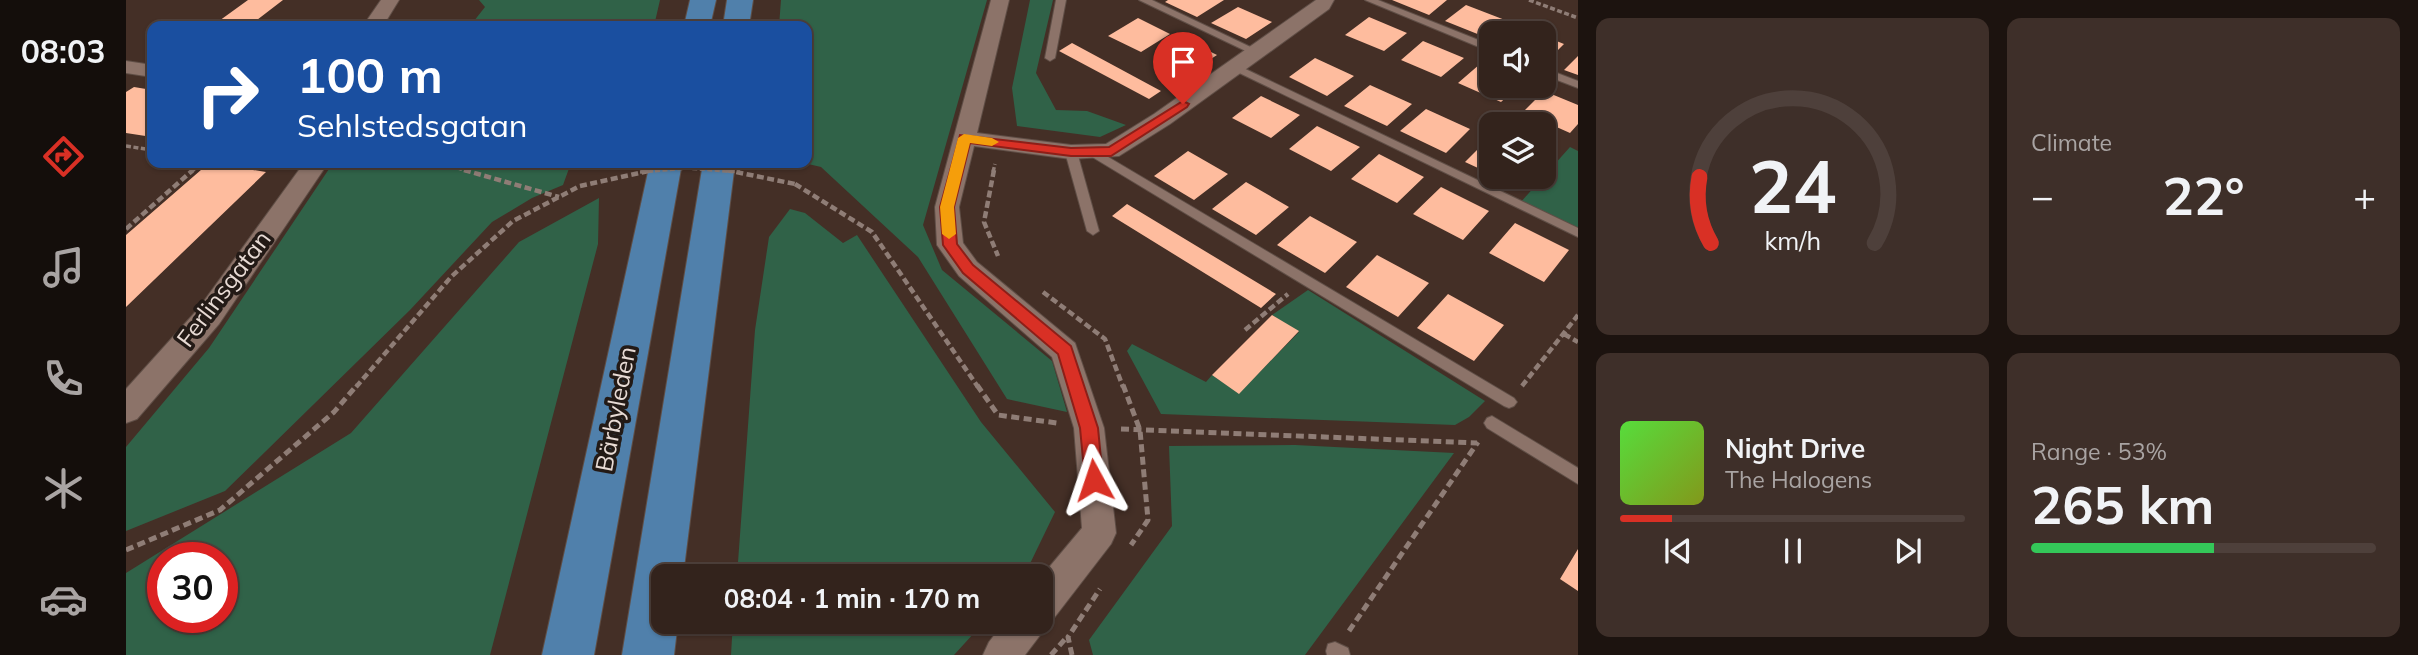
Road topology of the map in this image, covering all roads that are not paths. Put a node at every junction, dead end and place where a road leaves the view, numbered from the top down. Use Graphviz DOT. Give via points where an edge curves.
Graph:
graph roads {
  1 [pos="390,0"];
  2 [pos="703,0"];
  3 [pos="740,0"];
  4 [pos="1000,0"];
  5 [pos="1061,0"];
  6 [pos="1144,0"];
  7 [pos="1325,0"];
  8 [pos="1370,0"];
  9 [pos="376,21"];
  10 [pos="698,21"];
  11 [pos="737,21"];
  12 [pos="1479,44"];
  13 [pos="1256,52"];
  14 [pos="1050,58"];
  15 [pos="126,67"];
  16 [pos="1236,67"];
  17 [pos="147,70"];
  18 [pos="1556,76"];
  19 [pos="1578,85"];
  20 [pos="964,138"];
  21 [pos="1082,152"];
  22 [pos="313,168"];
  23 [pos="665,168"];
  24 [pos="718,168"];
  25 [pos="1093,231"];
  26 [pos="1578,233"];
  27 [pos="1509,402"];
  28 [pos="126,410"];
  29 [pos="1492,424"];
  30 [pos="1578,477"];
  31 [pos="1053,590"];
  32 [pos="1018,634"];
  33 [pos="568,655"];
  34 [pos="648,655"];
  35 [pos="1002,655"];
  1 -- 9 [label="street"];
  2 -- 10 [label="main road"];
  3 -- 11 [label="main road"];
  4 -- 20 [label="street"];
  5 -- 14 [label="lane"];
  6 -- 13 [label="lane"];
  7 -- 13 [label="street"];
  8 -- 12 [label="lane"];
  13 -- 16 [label="street"];
  15 -- 17 [label="street"];
  16 -- 21 [label="street" via="1111,151"];
  16 -- 26 [label="lane"];
  18 -- 19 [label="lane"];
  20 -- 21 [label="street"];
  20 -- 31 [label="street" via="947,207 950,245 968,269 1065,351 1089,428 1099,533"];
  21 -- 25 [label="lane"];
  21 -- 27 [label="lane"];
  22 -- 28 [label="street, Ferlinsgatan" via="209,316"];
  23 -- 33 [label="main road, Bärbyleden"];
  24 -- 34 [label="main road"];
  29 -- 30 [label="lane"];
  32 -- 35 [label="street"];
}
